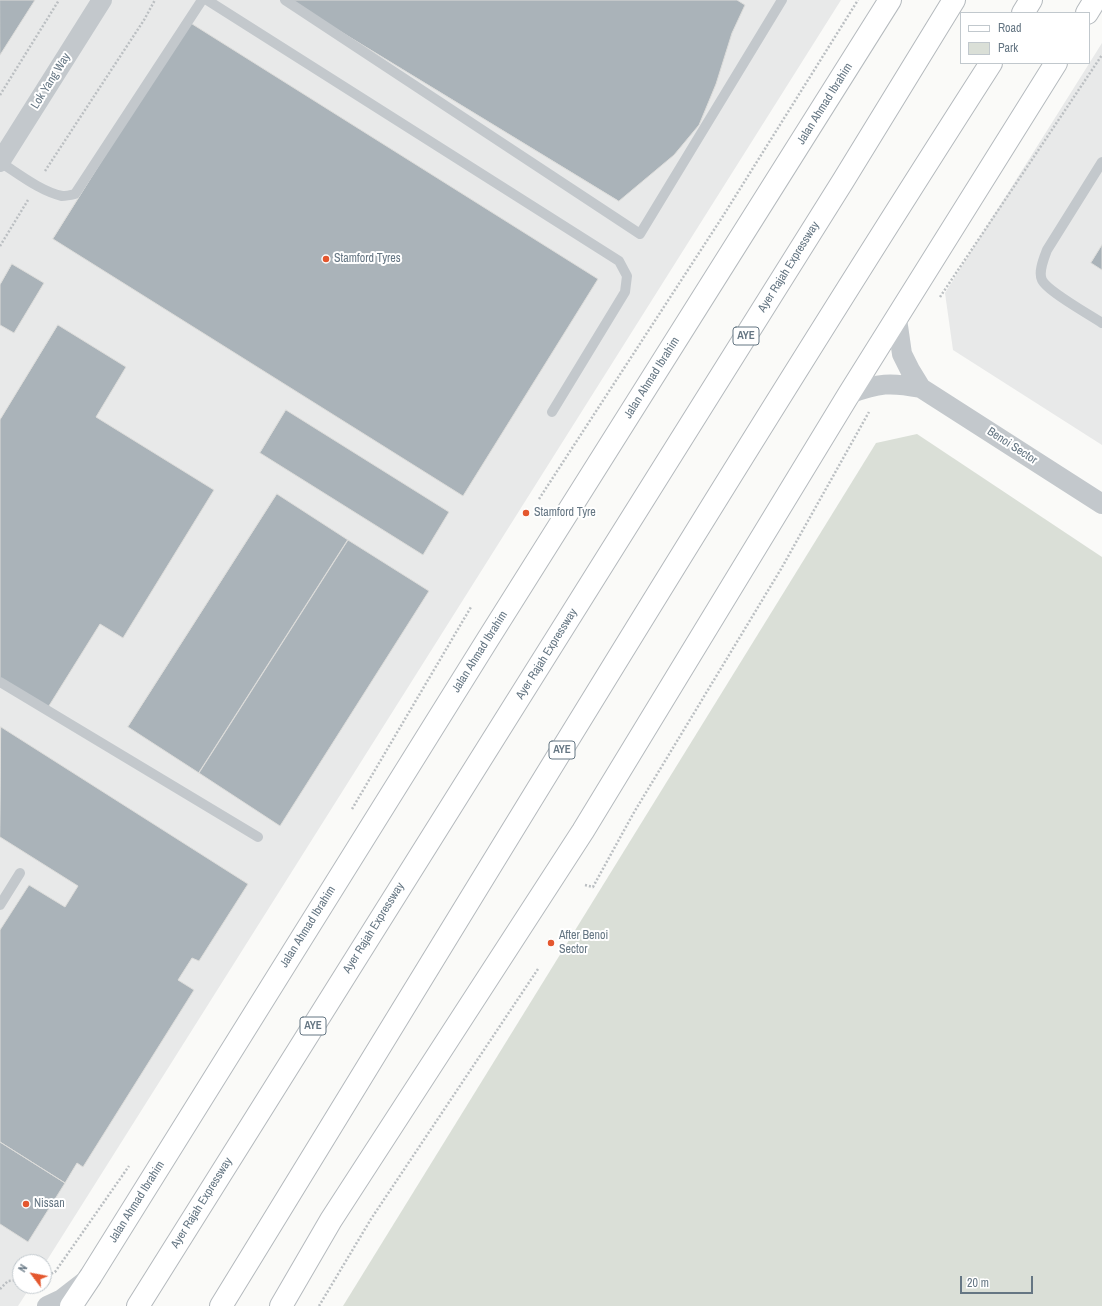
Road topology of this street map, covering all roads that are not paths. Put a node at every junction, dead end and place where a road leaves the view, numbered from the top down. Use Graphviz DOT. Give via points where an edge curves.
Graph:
graph roads {
  1 [pos="102,0"];
  2 [pos="202,0"];
  3 [pos="206,0"];
  4 [pos="285,0"];
  5 [pos="782,0"];
  6 [pos="890,0"];
  7 [pos="954,0"];
  8 [pos="1031,0"];
  9 [pos="1095,0"];
  10 [pos="1024,12"];
  11 [pos="1088,12"];
  12 [pos="990,64"];
  13 [pos="1055,64"];
  14 [pos="0,162"];
  15 [pos="1102,162"];
  16 [pos="897,319"];
  17 [pos="1102,323"];
  18 [pos="921,388"];
  19 [pos="849,394"];
  20 [pos="552,412"];
  21 [pos="1102,504"];
  22 [pos="0,682"];
  23 [pos="258,837"];
  24 [pos="20,873"];
  25 [pos="0,904"];
  26 [pos="160,1270"];
  27 [pos="91,1276"];
  28 [pos="47,1306"];
  29 [pos="71,1306"];
  30 [pos="132,1306"];
  31 [pos="138,1306"];
  32 [pos="221,1306"];
  33 [pos="281,1306"];
  1 -- 14 [label="street, Lok Yang Way"];
  2 -- 14 [label="lane" via="75,194 64,196 37,185"];
  3 -- 20 [label="lane" via="619,261 627,276 625,292"];
  4 -- 5 [label="lane" via="640,234"];
  6 -- 27 [label="main road, Jalan Ahmad Ibrahim"];
  7 -- 26 [label="main road, Ayer Rajah Expressway / AYE"];
  8 -- 10 [label="main road"];
  9 -- 11 [label="main road"];
  12 -- 32 [label="main road, AYE" via="607,676"];
  13 -- 16 [label="main road"];
  15 -- 17 [label="lane" via="1047,250 1042,264 1042,280 1050,289"];
  16 -- 18 [label="street, Benoi Sector" via="902,354"];
  16 -- 19 [label="main road"];
  18 -- 19 [label="street, Benoi Sector" via="885,384 869,386"];
  18 -- 21 [label="street, Benoi Sector"];
  19 -- 33 [label="main road" via="583,831 332,1220"];
  22 -- 23 [label="lane"];
  24 -- 25 [label="lane"];
  26 -- 30 [label="main road"];
  26 -- 31 [label="main road, Ayer Rajah Expressway / AYE"];
  27 -- 28 [label="street" via="62,1299"];
  27 -- 29 [label="main road, Jalan Ahmad Ibrahim"];
}
